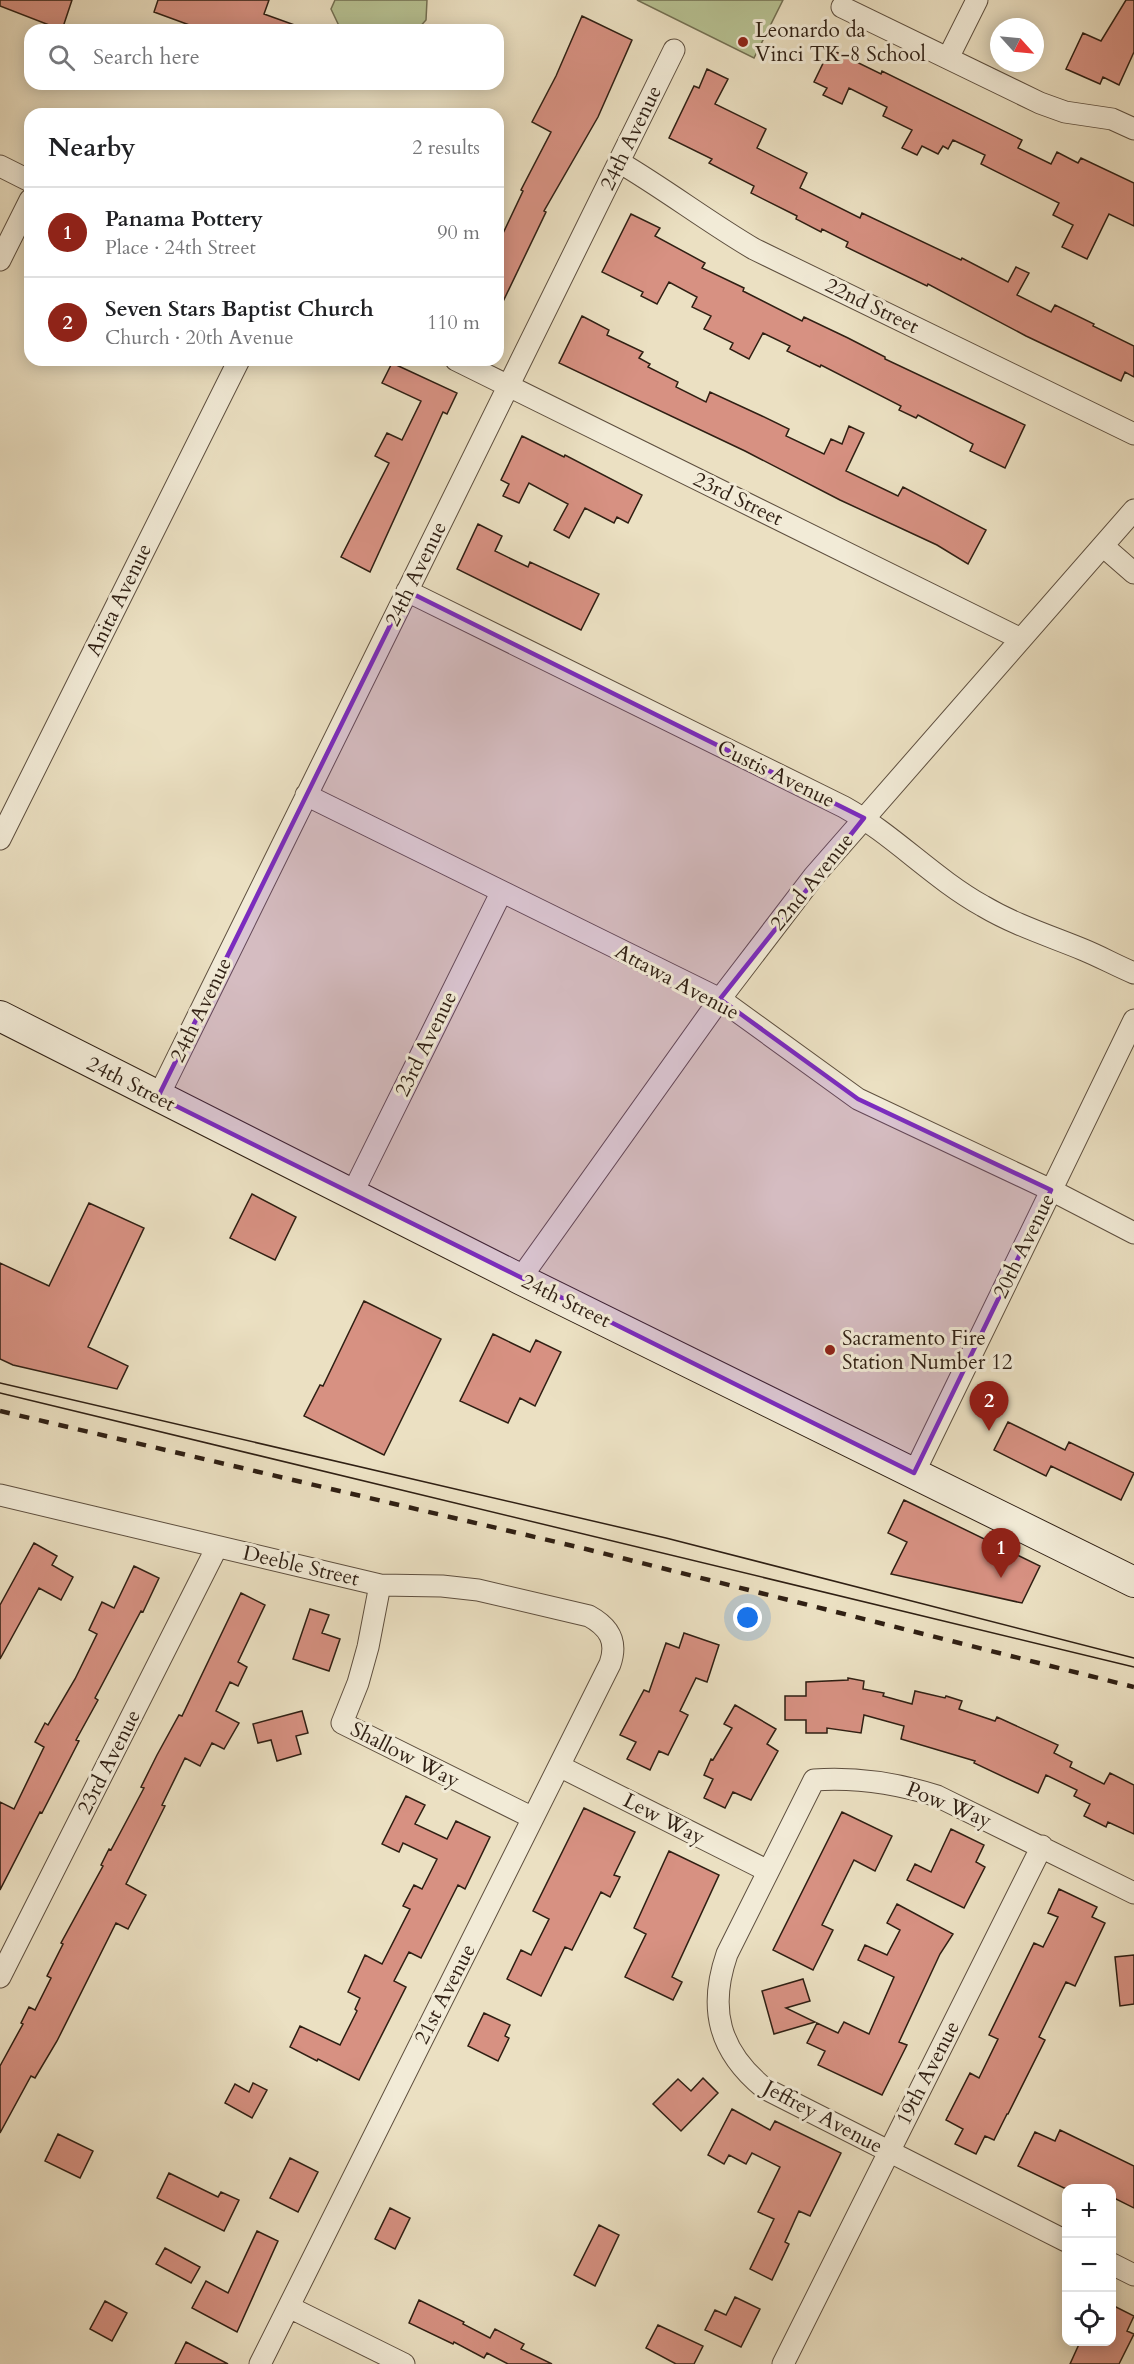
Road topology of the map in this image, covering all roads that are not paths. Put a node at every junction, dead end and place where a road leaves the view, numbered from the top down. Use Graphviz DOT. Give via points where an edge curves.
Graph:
graph roads {
  1 [pos="977,0"];
  2 [pos="842,7"];
  3 [pos="674,50"];
  4 [pos="948,57"];
  5 [pos="1134,129"];
  6 [pos="619,162"];
  7 [pos="0,166"];
  8 [pos="24,178"];
  9 [pos="24,212"];
  10 [pos="0,260"];
  11 [pos="236,366"];
  12 [pos="468,366"];
  13 [pos="509,386"];
  14 [pos="1134,434"];
  15 [pos="1134,510"];
  16 [pos="1103,546"];
  17 [pos="1134,573"];
  18 [pos="407,591"];
  19 [pos="1020,639"];
  20 [pos="306,795"];
  21 [pos="864,818"];
  22 [pos="0,839"];
  23 [pos="501,893"];
  24 [pos="1134,973"];
  25 [pos="720,999"];
  26 [pos="0,1016"];
  27 [pos="1134,1020"];
  28 [pos="159,1097"];
  29 [pos="1051,1190"];
  30 [pos="352,1194"];
  31 [pos="1134,1233"];
  32 [pos="520,1279"];
  33 [pos="915,1473"];
  34 [pos="3,1503"];
  35 [pos="217,1547"];
  36 [pos="1132,1576"];
  37 [pos="380,1585"];
  38 [pos="602,1623"];
  39 [pos="559,1766"];
  40 [pos="533,1818"];
  41 [pos="1042,1846"];
  42 [pos="768,1871"];
  43 [pos="1134,1893"];
  44 [pos="0,1977"];
  45 [pos="889,2151"];
  46 [pos="1062,2239"];
  47 [pos="1116,2266"];
  48 [pos="1134,2275"];
  49 [pos="289,2307"];
  50 [pos="260,2364"];
  51 [pos="404,2364"];
  52 [pos="783,2364"];
  1 -- 4 [label="street"];
  2 -- 4 [label="street"];
  3 -- 6 [label="street, 24th Avenue"];
  4 -- 5 [label="street" via="1040,104 1112,119"];
  6 -- 13 [label="street, 24th Avenue"];
  6 -- 14 [label="street, 22nd Street" via="754,249"];
  7 -- 8 [label="street"];
  9 -- 10 [label="street"];
  11 -- 22 [label="street, Anita Avenue"];
  12 -- 13 [label="street, 23rd Street"];
  13 -- 18 [label="street, 24th Avenue"];
  13 -- 19 [label="street, 23rd Street"];
  15 -- 16 [label="street, 22nd Avenue"];
  16 -- 17 [label="street"];
  16 -- 19 [label="street, 22nd Avenue"];
  18 -- 20 [label="street, 24th Avenue"];
  18 -- 21 [label="street, Custis Avenue"];
  19 -- 21 [label="street, 22nd Avenue"];
  20 -- 23 [label="street, Attawa Avenue"];
  20 -- 28 [label="street, 24th Avenue"];
  21 -- 24 [label="street, Custis Avenue" via="982,906"];
  21 -- 25 [label="street, 22nd Avenue" via="814,876"];
  23 -- 25 [label="street, Attawa Avenue"];
  23 -- 30 [label="street, 23rd Avenue"];
  25 -- 29 [label="street, Attawa Avenue" via="858,1099"];
  25 -- 32 [label="street, 22nd Avenue"];
  26 -- 28 [label="street, 24th Street"];
  27 -- 29 [label="street, 20th Avenue"];
  28 -- 30 [label="street, 24th Street"];
  29 -- 31 [label="street, Attawa Avenue"];
  29 -- 33 [label="street, 20th Avenue"];
  30 -- 32 [label="street, 24th Street"];
  32 -- 33 [label="street, 24th Street"];
  33 -- 36 [label="street, 24th Street"];
  34 -- 35 [label="street, Deeble Street"];
  35 -- 37 [label="street, Deeble Street"];
  35 -- 44 [label="street, 23rd Avenue"];
  37 -- 38 [label="street, Deeble Street" via="478,1590 589,1616"];
  37 -- 40 [label="street, Shallow Way" via="368,1647 342,1723"];
  38 -- 39 [label="street, 21st Avenue" via="610,1634 612,1658"];
  39 -- 40 [label="street, 21st Avenue"];
  39 -- 42 [label="street, Lew Way"];
  40 -- 49 [label="street, 21st Avenue"];
  41 -- 42 [label="street, Pow Way" via="956,1803 909,1787 874,1780 814,1780"];
  41 -- 43 [label="street, Pow Way"];
  41 -- 45 [label="street, 19th Avenue"];
  42 -- 45 [label="street, Jeffrey Avenue" via="720,1975 718,2019 726,2044 747,2074 764,2088"];
  45 -- 46 [label="street, Jeffrey Avenue"];
  45 -- 52 [label="street, 19th Avenue"];
  47 -- 48 [label="street"];
  49 -- 50 [label="street, 21st Avenue"];
  49 -- 51 [label="street"];
}
